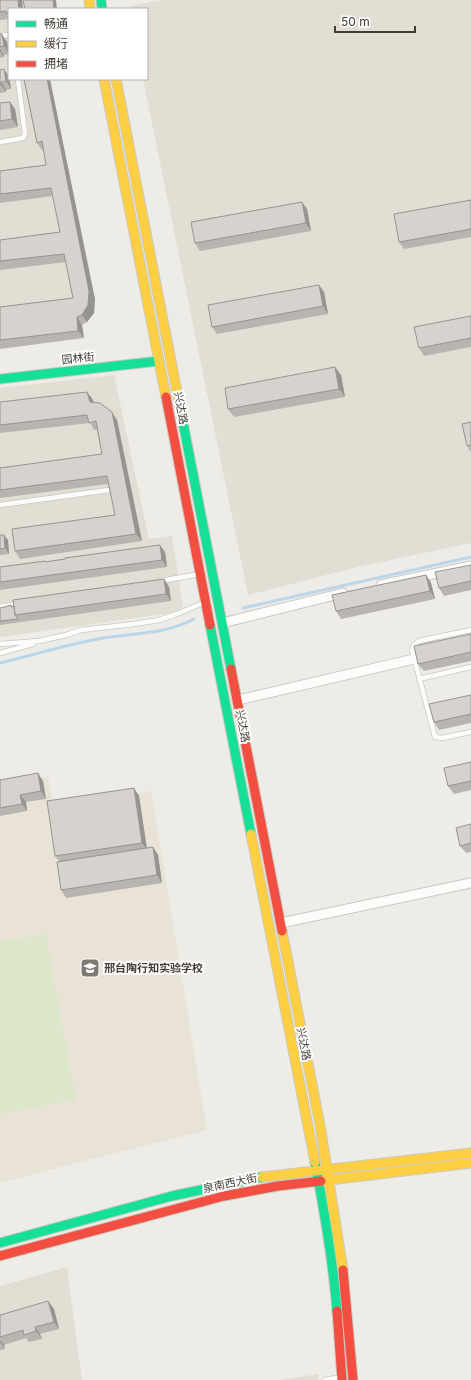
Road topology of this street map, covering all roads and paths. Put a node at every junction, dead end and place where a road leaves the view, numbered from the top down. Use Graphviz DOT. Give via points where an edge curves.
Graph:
graph roads {
  1 [pos="18,80"];
  2 [pos="104,80"];
  3 [pos="116,80"];
  4 [pos="0,142"];
  5 [pos="159,361"];
  6 [pos="0,379"];
  7 [pos="109,490"];
  8 [pos="0,505"];
  9 [pos="471,566"];
  10 [pos="201,574"];
  11 [pos="155,582"];
  12 [pos="371,587"];
  13 [pos="356,590"];
  14 [pos="206,602"];
  15 [pos="23,603"];
  16 [pos="0,607"];
  17 [pos="222,622"];
  18 [pos="471,630"];
  19 [pos="44,640"];
  20 [pos="0,644"];
  21 [pos="0,652"];
  22 [pos="414,659"];
  23 [pos="471,667"];
  24 [pos="419,679"];
  25 [pos="238,700"];
  26 [pos="471,732"];
  27 [pos="471,883"];
  28 [pos="281,923"];
  29 [pos="471,1153"];
  30 [pos="471,1164"];
  31 [pos="328,1169"];
  32 [pos="317,1170"];
  33 [pos="330,1181"];
  34 [pos="319,1182"];
  35 [pos="0,1244"];
  36 [pos="0,1256"];
  37 [pos="342,1379"];
  38 [pos="325,1380"];
  39 [pos="353,1380"];
  1 -- 4 [label="lane" via="25,134 23,138"];
  2 -- 5 [label="main road, 兴达路"];
  3 -- 17 [label="main road, 兴达路"];
  5 -- 6 [label="main road, 园林街"];
  5 -- 10 [label="main road, 兴达路"];
  7 -- 8 [label="lane"];
  9 -- 12 [label="street"];
  10 -- 11 [label="lane"];
  10 -- 14 [label="main road, 兴达路"];
  13 -- 17 [label="street"];
  14 -- 19 [label="lane" via="159,620 82,630"];
  14 -- 32 [label="main road, 兴达路"];
  15 -- 16 [label="lane"];
  17 -- 25 [label="main road, 兴达路"];
  18 -- 22 [label="lane" via="419,641 412,650"];
  19 -- 20 [label="lane"];
  19 -- 21 [label="lane"];
  22 -- 24 [label="lane"];
  22 -- 25 [label="street"];
  23 -- 24 [label="lane"];
  24 -- 26 [label="lane" via="434,737 442,738"];
  25 -- 28 [label="main road, 兴达路"];
  27 -- 28 [label="street"];
  28 -- 31 [label="main road, 兴达路"];
  29 -- 31 [label="main road, 泉南西大街"];
  30 -- 33 [label="main road, 泉南西大街"];
  31 -- 32 [label="main road, 泉南西大街"];
  31 -- 33 [label="main road, 兴达路"];
  32 -- 34 [label="main road, 兴达路"];
  32 -- 35 [label="main road, 泉南西大街" via="214,1186"];
  33 -- 34 [label="main road, 泉南西大街"];
  33 -- 39 [label="main road, 兴达路" via="345,1286"];
  34 -- 36 [label="main road, 泉南西大街" via="263,1188 209,1200"];
  34 -- 37 [label="main road, 兴达路" via="334,1279"];
  37 -- 38 [label="lane"];
}
